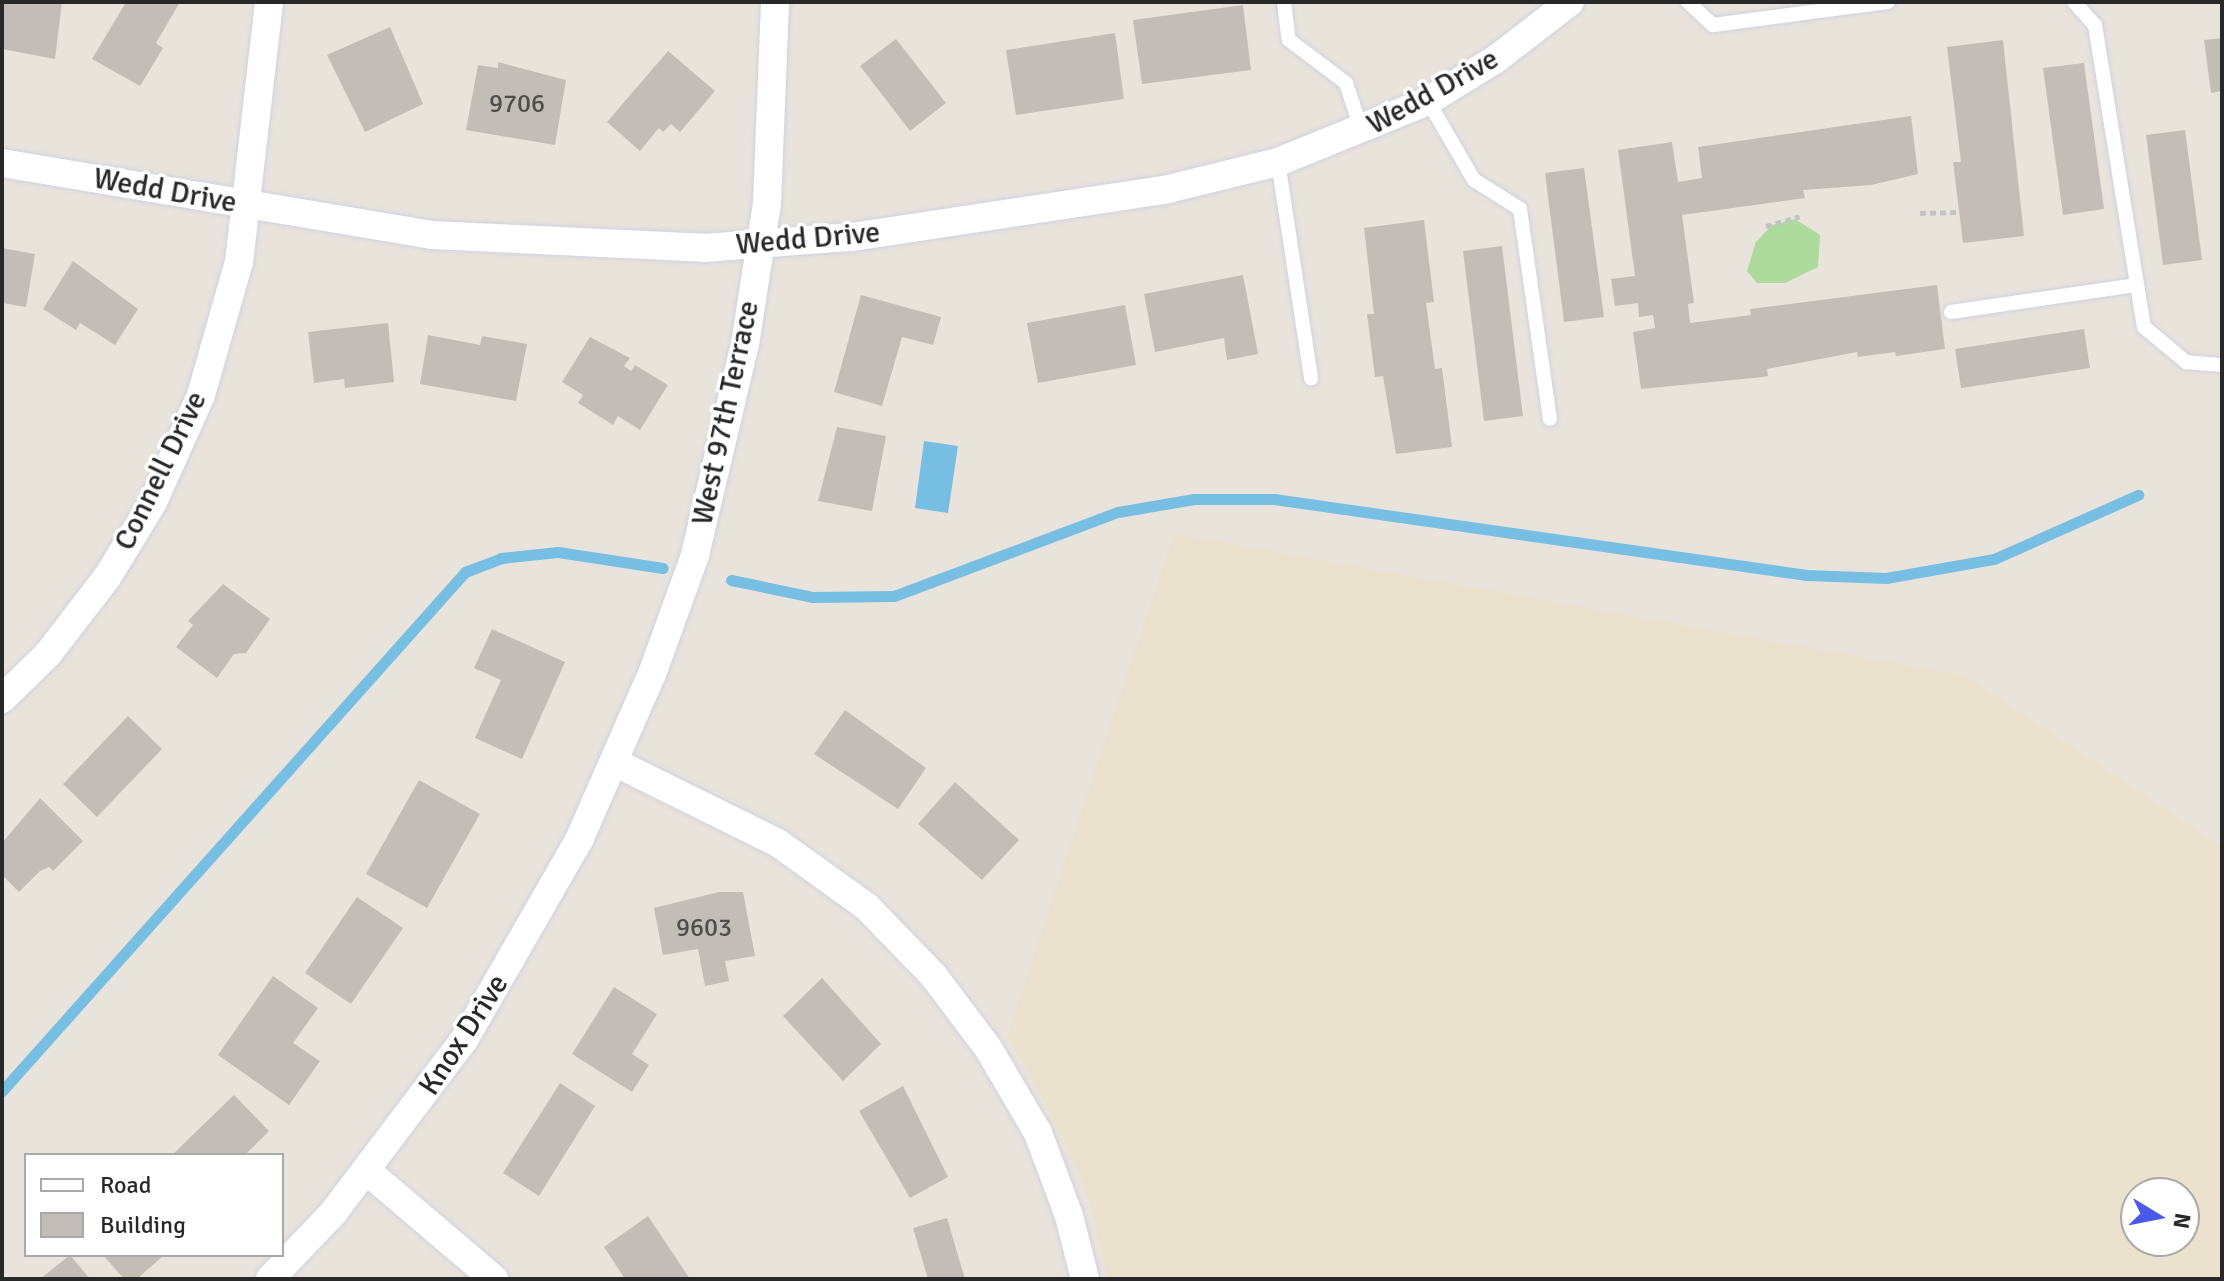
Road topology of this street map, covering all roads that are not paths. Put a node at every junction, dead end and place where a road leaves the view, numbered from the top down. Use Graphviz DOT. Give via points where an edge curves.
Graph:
graph roads {
  1 [pos="269,2"];
  2 [pos="775,2"];
  3 [pos="1284,2"];
  4 [pos="1570,2"];
  5 [pos="1688,2"];
  6 [pos="1887,2"];
  7 [pos="2074,2"];
  8 [pos="1428,101"];
  9 [pos="1362,132"];
  10 [pos="1278,162"];
  11 [pos="2,163"];
  12 [pos="248,205"];
  13 [pos="760,244"];
  14 [pos="2137,285"];
  15 [pos="1951,312"];
  16 [pos="2222,365"];
  17 [pos="1311,378"];
  18 [pos="1550,419"];
  19 [pos="2,699"];
  20 [pos="614,762"];
  21 [pos="367,1171"];
  22 [pos="270,1279"];
  23 [pos="494,1279"];
  24 [pos="1085,1279"];
  1 -- 12 [label="street, Connell Drive"];
  2 -- 13 [label="street, West 97th Terrace" via="775,93"];
  3 -- 9 [label="lane" via="1289,40 1346,83"];
  4 -- 8 [label="street, Wedd Drive" via="1496,59"];
  5 -- 6 [label="lane" via="1713,25"];
  7 -- 14 [label="lane" via="2095,25"];
  8 -- 9 [label="street, Wedd Drive"];
  8 -- 18 [label="lane" via="1474,180 1520,209"];
  9 -- 10 [label="street, Wedd Drive"];
  10 -- 13 [label="street, Wedd Drive" via="1168,189 977,221"];
  10 -- 17 [label="lane"];
  11 -- 12 [label="street, Wedd Drive"];
  12 -- 13 [label="street, Wedd Drive" via="432,235 512,242 704,248"];
  12 -- 19 [label="street, Connell Drive" via="231,295 205,382 153,502 108,576 48,654"];
  13 -- 20 [label="street, West 97th Terrace" via="726,436 695,555"];
  14 -- 15 [label="lane"];
  14 -- 16 [label="lane" via="2144,327 2186,362"];
  20 -- 21 [label="street, Knox Drive" via="527,936 464,1040"];
  20 -- 24 [label="street" via="778,843 867,907 933,975 988,1048 1038,1133 1069,1216"];
  21 -- 22 [label="street, Knox Drive"];
  21 -- 23 [label="street"];
}
